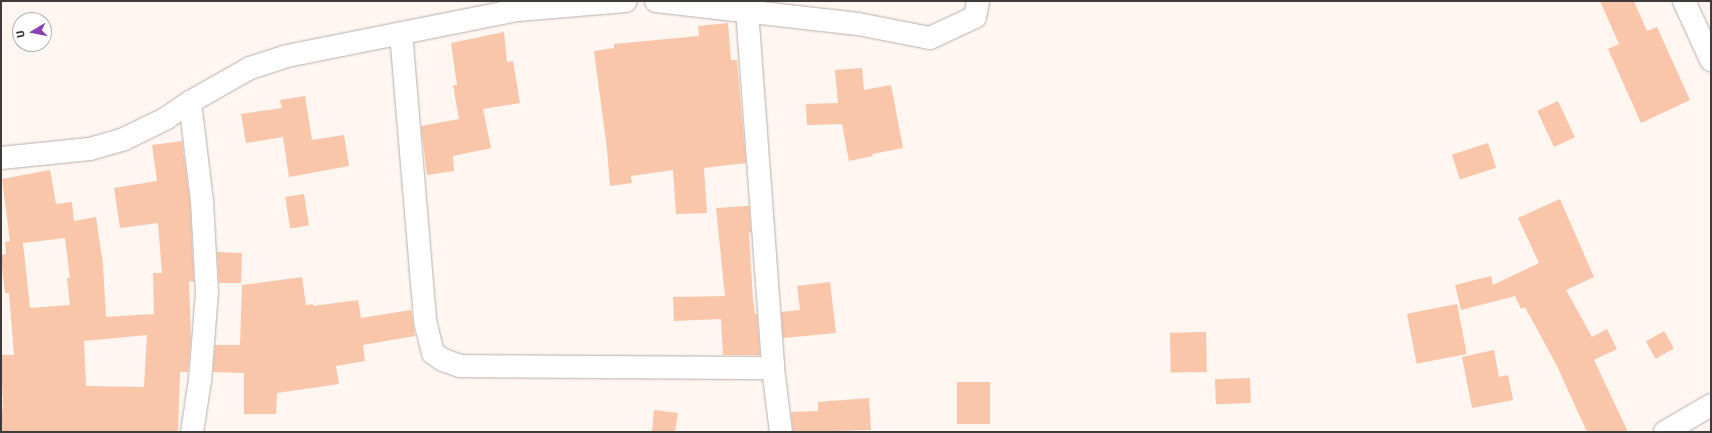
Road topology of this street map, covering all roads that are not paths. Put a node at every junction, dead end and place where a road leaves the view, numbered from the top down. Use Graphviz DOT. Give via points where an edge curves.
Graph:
graph roads {
  1 [pos="626,1"];
  2 [pos="656,1"];
  3 [pos="978,1"];
  4 [pos="1684,1"];
  5 [pos="747,10"];
  6 [pos="401,33"];
  7 [pos="1711,60"];
  8 [pos="190,102"];
  9 [pos="1,158"];
  10 [pos="773,368"];
  11 [pos="1711,405"];
  12 [pos="192,432"];
  13 [pos="781,432"];
  14 [pos="1665,432"];
  1 -- 6 [label="street" via="518,10"];
  2 -- 5 [label="street"];
  3 -- 5 [label="street" via="975,17 930,38 858,24"];
  4 -- 7 [label="street"];
  5 -- 10 [label="street"];
  6 -- 8 [label="street" via="288,56 258,66"];
  6 -- 10 [label="street" via="425,322 433,353 460,366"];
  8 -- 9 [label="street" via="165,119 124,139 104,145 90,149"];
  8 -- 12 [label="street" via="202,201 207,292 200,380"];
  10 -- 13 [label="street"];
  11 -- 14 [label="street"];
}
